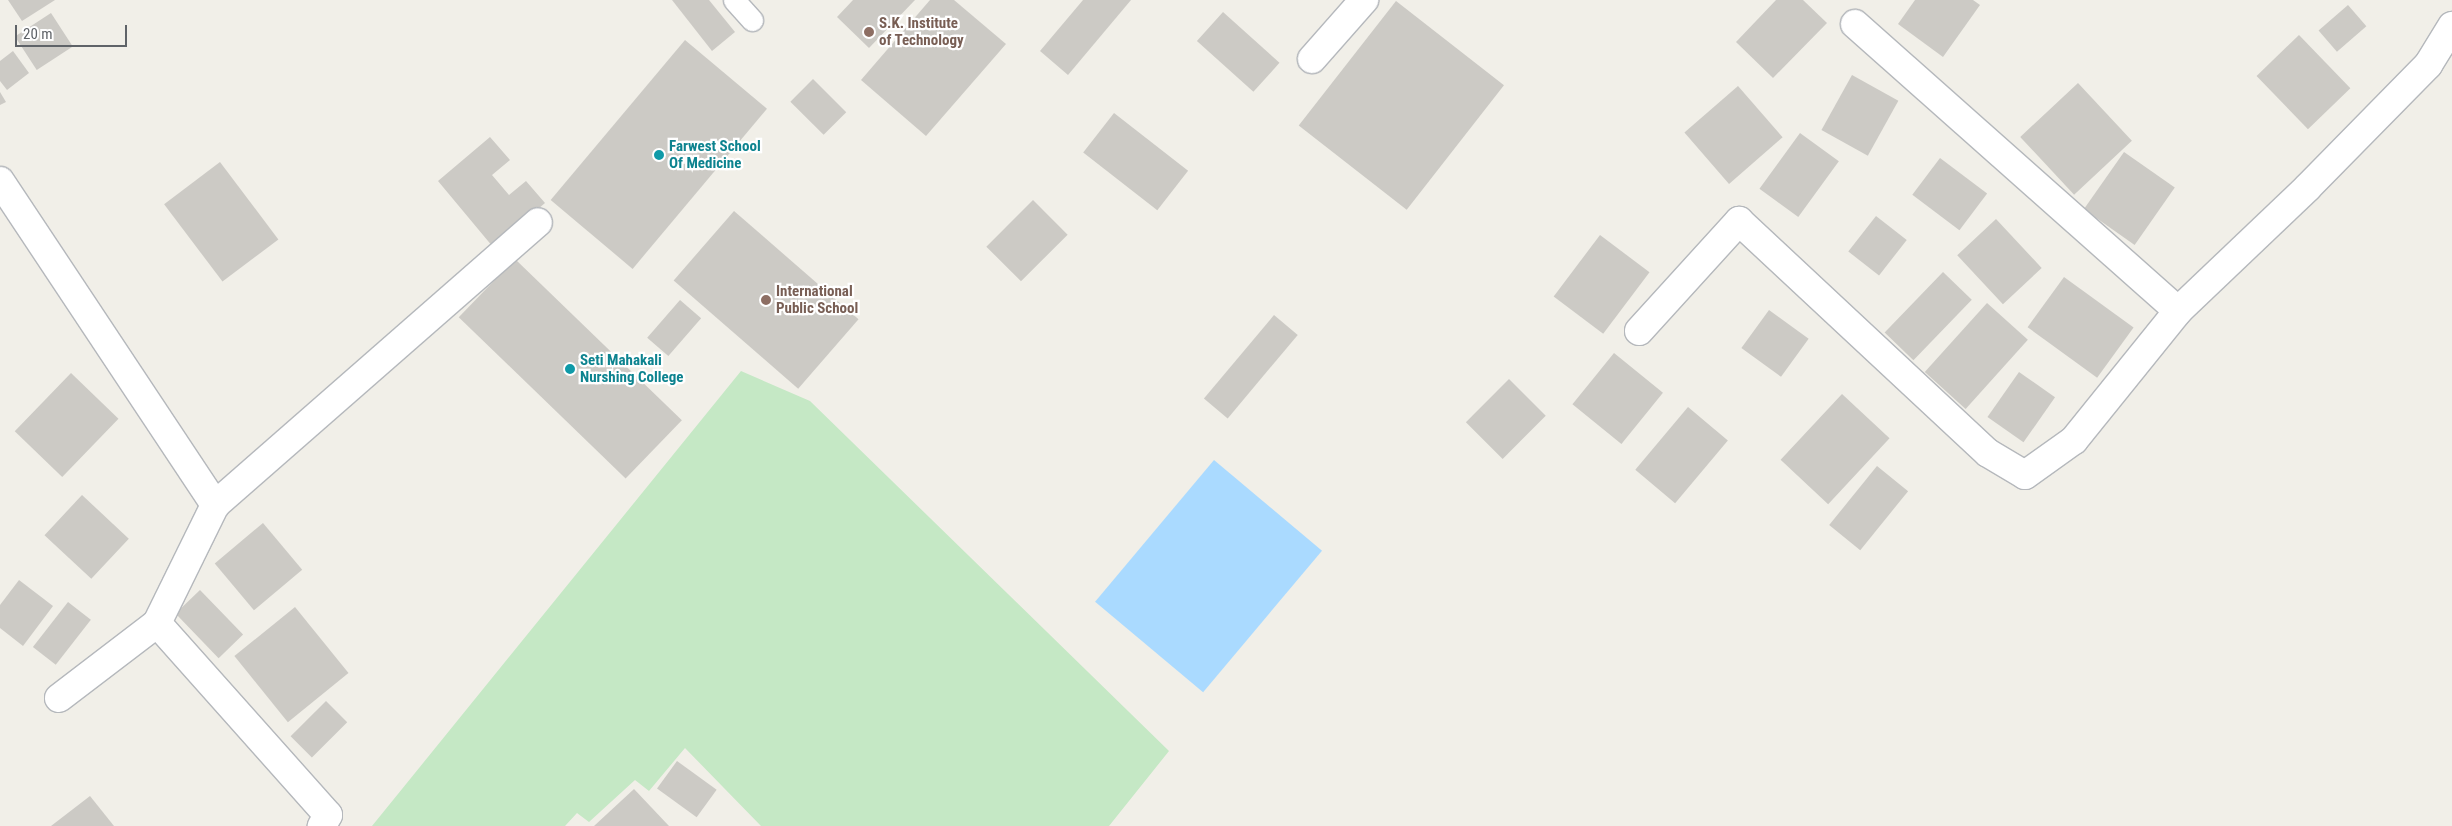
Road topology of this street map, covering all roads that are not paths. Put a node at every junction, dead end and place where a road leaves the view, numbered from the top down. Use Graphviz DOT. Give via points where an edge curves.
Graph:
graph roads {
  1 [pos="734,0"];
  2 [pos="1364,0"];
  3 [pos="752,20"];
  4 [pos="1855,24"];
  5 [pos="2452,26"];
  6 [pos="1312,59"];
  7 [pos="0,181"];
  8 [pos="538,222"];
  9 [pos="2178,312"];
  10 [pos="1639,331"];
  11 [pos="215,505"];
  12 [pos="157,623"];
  13 [pos="59,698"];
  14 [pos="329,822"];
  1 -- 3 [label="lane"];
  2 -- 6 [label="street"];
  4 -- 9 [label="street"];
  5 -- 9 [label="street" via="2428,65"];
  7 -- 11 [label="street"];
  8 -- 11 [label="street"];
  9 -- 10 [label="street" via="2074,440 2025,475 1988,453 1739,221"];
  11 -- 12 [label="street"];
  12 -- 13 [label="street"];
  12 -- 14 [label="street"];
}
